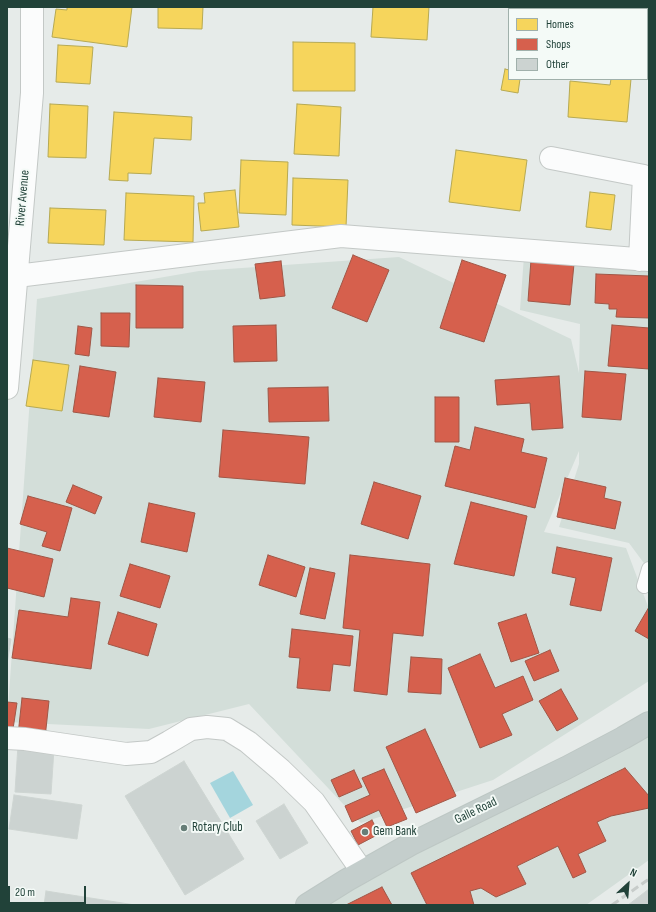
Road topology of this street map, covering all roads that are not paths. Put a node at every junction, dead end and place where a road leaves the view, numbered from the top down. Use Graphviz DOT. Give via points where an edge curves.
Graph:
graph roads {
  1 [pos="32,7"];
  2 [pos="551,158"];
  3 [pos="645,260"];
  4 [pos="17,276"];
  5 [pos="7,388"];
  6 [pos="649,569"];
  7 [pos="644,586"];
  8 [pos="649,724"];
  9 [pos="7,738"];
  10 [pos="362,871"];
  11 [pos="307,905"];
  1 -- 4 [label="street, River Avenue" via="32,92"];
  2 -- 3 [label="street" via="644,176"];
  3 -- 4 [label="street" via="341,236"];
  4 -- 5 [label="street, River Avenue"];
  6 -- 7 [label="lane"];
  8 -- 10 [label="highway, Galle Road"];
  9 -- 10 [label="street" via="126,754 151,752 191,729 207,727 227,730 248,742 314,802"];
  10 -- 11 [label="highway, Galle Road"];
}
